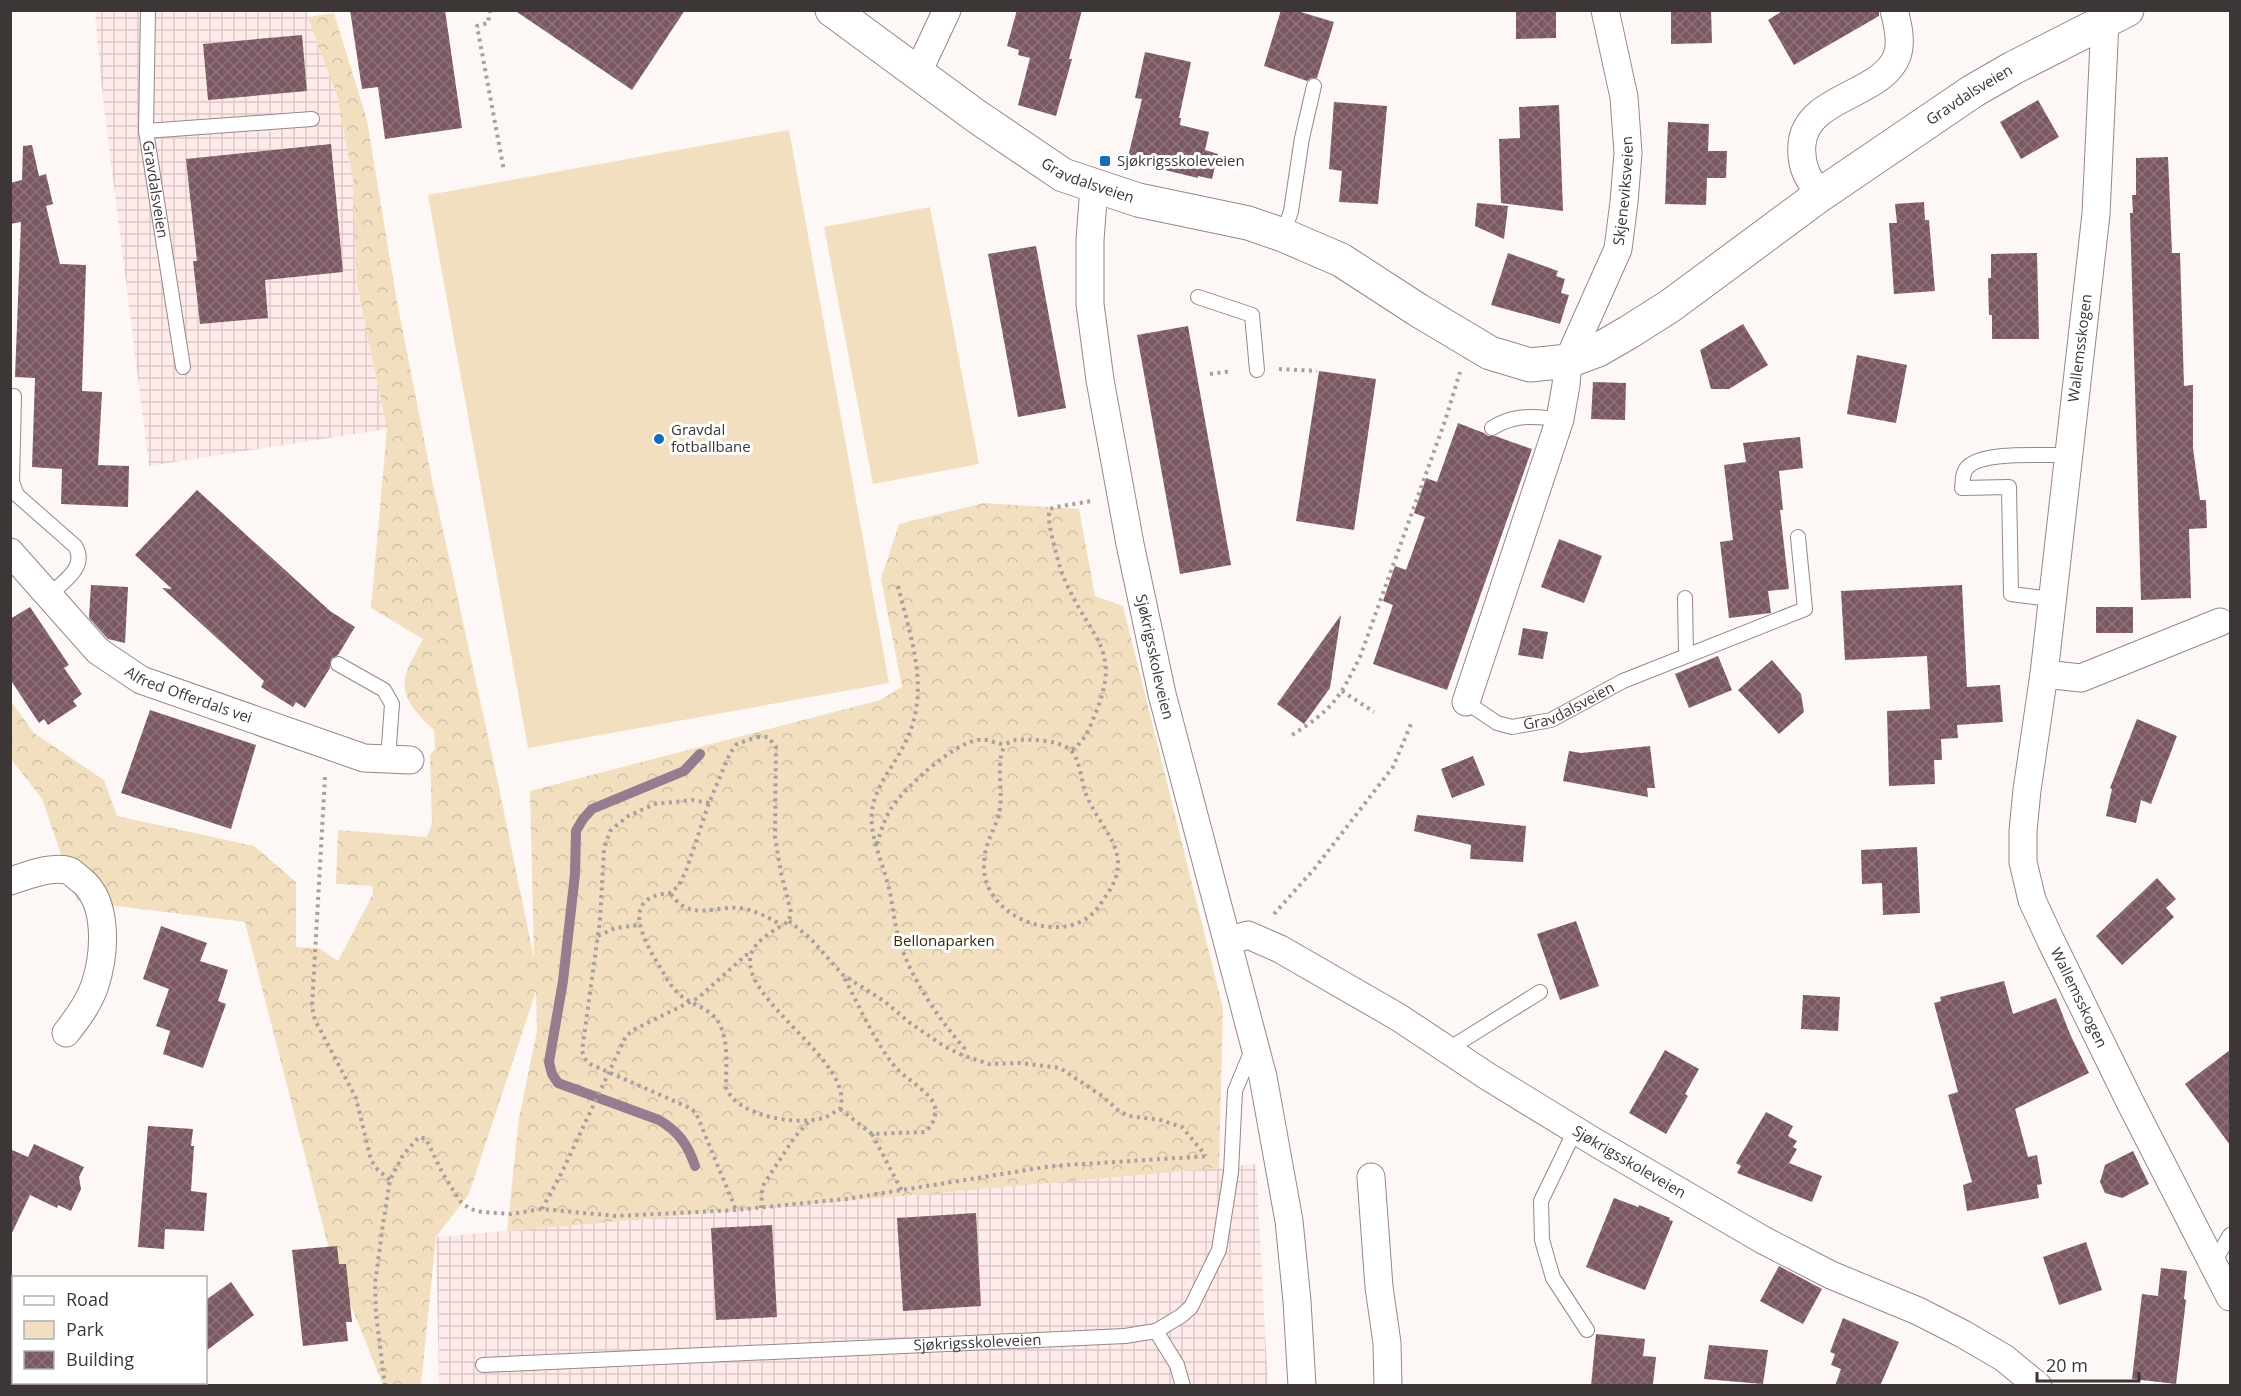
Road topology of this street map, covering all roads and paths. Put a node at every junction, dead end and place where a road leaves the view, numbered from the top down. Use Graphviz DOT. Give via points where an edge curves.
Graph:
graph roads {
  1 [pos="148,10"];
  2 [pos="490,10"];
  3 [pos="832,10"];
  4 [pos="947,10"];
  5 [pos="1605,10"];
  6 [pos="1894,10"];
  7 [pos="2116,16"];
  8 [pos="918,72"];
  9 [pos="1314,86"];
  10 [pos="312,119"];
  11 [pos="146,131"];
  12 [pos="504,171"];
  13 [pos="1094,187"];
  14 [pos="1820,195"];
  15 [pos="1283,235"];
  16 [pos="1198,297"];
  17 [pos="1466,339"];
  18 [pos="1568,361"];
  19 [pos="183,367"];
  20 [pos="1257,370"];
  21 [pos="1227,371"];
  22 [pos="1210,374"];
  23 [pos="14,396"];
  24 [pos="1560,419"];
  25 [pos="1492,428"];
  26 [pos="2068,455"];
  27 [pos="1121,497"];
  28 [pos="1798,537"];
  29 [pos="10,552"];
  30 [pos="898,586"];
  31 [pos="49,595"];
  32 [pos="1685,598"];
  33 [pos="2051,599"];
  34 [pos="2220,622"];
  35 [pos="1686,655"];
  36 [pos="338,664"];
  37 [pos="2044,674"];
  38 [pos="1342,692"];
  39 [pos="1466,702"];
  40 [pos="1374,712"];
  41 [pos="1412,724"];
  42 [pos="1293,735"];
  43 [pos="1005,745"];
  44 [pos="327,746"];
  45 [pos="1072,750"];
  46 [pos="399,759"];
  47 [pos="709,803"];
  48 [pos="877,844"];
  49 [pos="10,881"];
  50 [pos="671,893"];
  51 [pos="789,921"];
  52 [pos="640,925"];
  53 [pos="782,925"];
  54 [pos="597,936"];
  55 [pos="1238,938"];
  56 [pos="751,954"];
  57 [pos="843,975"];
  58 [pos="1540,992"];
  59 [pos="690,1002"];
  60 [pos="66,1033"];
  61 [pos="1255,1045"];
  62 [pos="1447,1050"];
  63 [pos="962,1055"];
  64 [pos="608,1072"];
  65 [pos="840,1109"];
  66 [pos="810,1120"];
  67 [pos="1567,1124"];
  68 [pos="872,1134"];
  69 [pos="1232,1155"];
  70 [pos="1206,1156"];
  71 [pos="1371,1177"];
  72 [pos="390,1180"];
  73 [pos="902,1191"];
  74 [pos="761,1208"];
  75 [pos="542,1209"];
  76 [pos="736,1210"];
  77 [pos="2230,1236"];
  78 [pos="2213,1264"];
  79 [pos="2230,1298"];
  80 [pos="1587,1330"];
  81 [pos="1156,1331"];
  82 [pos="483,1365"];
  83 [pos="385,1386"];
  84 [pos="1183,1386"];
  85 [pos="1302,1386"];
  86 [pos="1388,1386"];
  87 [pos="2038,1386"];
  1 -- 11 [label="lane, Gravdalsveien"];
  2 -- 12 [label="path" via="488,23 477,26"];
  3 -- 8 [label="main road, Gravdalsveien"];
  4 -- 8 [label="street"];
  5 -- 18 [label="street, Skjeneviksveien" via="1624,97 1628,153 1624,202 1617,249"];
  6 -- 14 [label="street" via="1899,42 1892,65 1867,85 1815,115 1804,131 1804,172"];
  7 -- 14 [label="main road, Gravdalsveien" via="1972,91"];
  7 -- 26 [label="street, Wallemsskogen"];
  8 -- 13 [label="main road, Gravdalsveien" via="1023,149 1063,175"];
  9 -- 15 [label="lane"];
  10 -- 11 [label="lane"];
  11 -- 19 [label="lane, Gravdalsveien"];
  13 -- 15 [label="main road, Gravdalsveien" via="1248,223"];
  13 -- 27 [label="street, Sjøkrigsskoleveien" via="1089,304"];
  14 -- 18 [label="main road, Gravdalsveien" via="1670,306 1598,350"];
  15 -- 17 [label="main road, Gravdalsveien" via="1341,260"];
  16 -- 20 [label="lane" via="1252,315"];
  17 -- 18 [label="main road, Gravdalsveien" via="1490,353 1530,364"];
  17 -- 38 [label="path" via="1445,421 1360,657"];
  18 -- 24 [label="street, Gravdalsveien"];
  21 -- 22 [label="path"];
  23 -- 31 [label="lane" via="14,489 78,551 72,574"];
  24 -- 25 [label="lane" via="1518,417"];
  24 -- 39 [label="street, Gravdalsveien"];
  26 -- 33 [label="street, Wallemsskogen"];
  26 -- 33 [label="lane" via="1990,457 1975,462 1963,478 1962,488 2009,487 2011,594"];
  27 -- 45 [label="path" via="1056,507 1049,514 1067,587 1097,636 1107,665 1100,703 1088,732"];
  27 -- 55 [label="street, Sjøkrigsskoleveien" via="1162,694"];
  28 -- 35 [label="lane, Gravdalsveien" via="1805,609"];
  29 -- 31 [label="street, Alfred Offerdals vei"];
  30 -- 48 [label="path" via="915,658 918,708 908,736 874,798 872,825"];
  31 -- 44 [label="street, Alfred Offerdals vei" via="98,651 141,680"];
  32 -- 35 [label="lane"];
  33 -- 37 [label="street, Wallemsskogen"];
  34 -- 37 [label="street" via="2081,678"];
  35 -- 39 [label="lane, Gravdalsveien" via="1533,725 1512,727 1497,723"];
  36 -- 46 [label="lane" via="389,696"];
  37 -- 78 [label="street, Wallemsskogen" via="2023,831 2023,862 2032,900"];
  38 -- 40 [label="path"];
  38 -- 42 [label="path" via="1318,719"];
  41 -- 55 [label="path" via="1393,767 1341,836 1263,926"];
  43 -- 45 [label="path" via="1017,740 1058,744"];
  43 -- 45 [label="path" via="1001,756 1000,808 987,842 984,872 992,895 1002,907 1042,926 1073,925 1085,920 1097,909 1117,875 1116,848 1092,808"];
  43 -- 48 [label="path" via="977,740 934,765 890,810"];
  44 -- 46 [label="street, Alfred Offerdals vei" via="364,758"];
  44 -- 72 [label="path" via="312,1006 315,1020 356,1098 371,1160"];
  47 -- 50 [label="path" via="686,871"];
  47 -- 51 [label="path" via="737,744 757,737 773,741 777,758 775,837 791,912"];
  47 -- 54 [label="path" via="692,800 655,804 628,816 610,831 603,849"];
  48 -- 63 [label="path" via="899,940 938,1017 964,1048"];
  49 -- 60 [label="street" via="50,870 70,871 89,887 100,913 102,948 95,984 82,1012"];
  50 -- 52 [label="path" via="658,894 642,905 638,912"];
  50 -- 53 [label="path" via="677,903 694,911 746,909"];
  51 -- 53 [label="path"];
  51 -- 57 [label="path"];
  52 -- 54 [label="path" via="615,928"];
  52 -- 59 [label="path" via="649,952 677,992"];
  53 -- 56 [label="path"];
  54 -- 64 [label="path" via="582,1051 590,1064"];
  55 -- 61 [label="street, Sjøkrigsskoleveien"];
  55 -- 62 [label="street, Sjøkrigsskoleveien" via="1280,949"];
  56 -- 59 [label="path" via="746,954"];
  56 -- 65 [label="path" via="751,964 764,994 815,1050 840,1086"];
  57 -- 63 [label="path"];
  57 -- 68 [label="path" via="895,1066 927,1095 935,1108 934,1119 925,1132"];
  58 -- 62 [label="lane"];
  59 -- 64 [label="path" via="626,1036"];
  59 -- 66 [label="path" via="706,1009 720,1025 725,1043 726,1087 736,1102 765,1116"];
  61 -- 69 [label="lane, Sjøkrigsskoleveien" via="1234,1091"];
  61 -- 85 [label="street, Sjøkrigsskoleveien" via="1289,1221"];
  62 -- 67 [label="street, Sjøkrigsskoleveien"];
  63 -- 70 [label="path" via="989,1064 1060,1068 1129,1116 1182,1127"];
  64 -- 75 [label="path"];
  64 -- 76 [label="path" via="696,1113"];
  65 -- 66 [label="path"];
  65 -- 68 [label="path"];
  66 -- 74 [label="path" via="765,1184"];
  67 -- 80 [label="lane" via="1578,1131 1540,1201 1542,1240 1552,1278"];
  67 -- 87 [label="street, Sjøkrigsskoleveien" via="1763,1240 1963,1334 2004,1358"];
  68 -- 73 [label="path"];
  69 -- 70 [label="path"];
  69 -- 81 [label="lane, Sjøkrigsskoleveien" via="1219,1250 1191,1307"];
  70 -- 73 [label="path" via="1052,1166"];
  71 -- 86 [label="street"];
  72 -- 75 [label="path" via="403,1155 419,1137 426,1139 443,1174 460,1201 470,1209 511,1214"];
  72 -- 83 [label="path" via="375,1284"];
  73 -- 74 [label="path"];
  74 -- 76 [label="path"];
  75 -- 76 [label="path" via="616,1216"];
  77 -- 78 [label="lane"];
  78 -- 79 [label="street, Wallemsskogen"];
  81 -- 82 [label="lane, Sjøkrigsskoleveien" via="1125,1336"];
  81 -- 84 [label="lane" via="1177,1365"];
}
